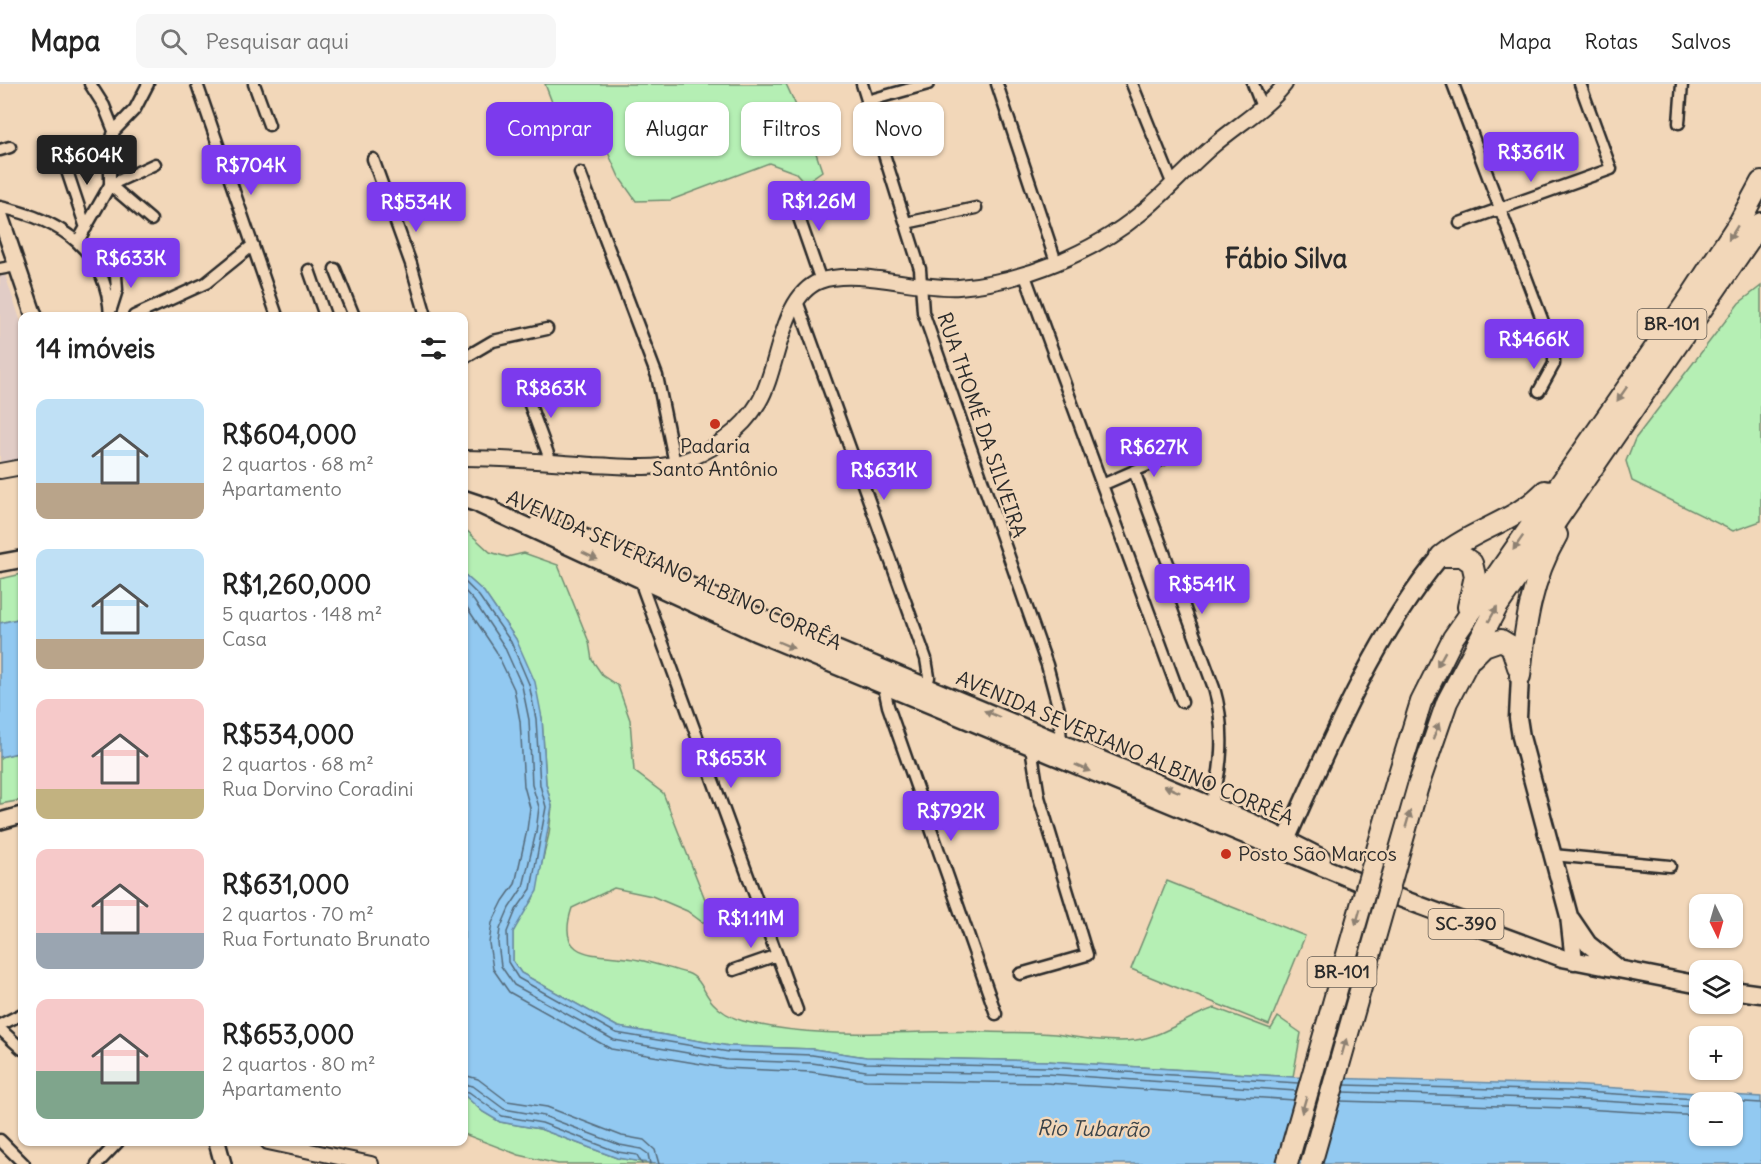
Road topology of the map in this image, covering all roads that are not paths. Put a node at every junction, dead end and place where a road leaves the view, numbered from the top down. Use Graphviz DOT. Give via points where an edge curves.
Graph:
graph roads {
  1 [pos="90,84"];
  2 [pos="148,84"];
  3 [pos="197,84"];
  4 [pos="254,84"];
  5 [pos="862,84"];
  6 [pos="928,84"];
  7 [pos="997,84"];
  8 [pos="1132,84"];
  9 [pos="1253,84"];
  10 [pos="1286,84"];
  11 [pos="1454,84"];
  12 [pos="1580,84"];
  13 [pos="1682,84"];
  14 [pos="867,101"];
  15 [pos="1262,107"];
  16 [pos="1679,123"];
  17 [pos="269,125"];
  18 [pos="114,131"];
  19 [pos="61,153"];
  20 [pos="373,159"];
  21 [pos="155,164"];
  22 [pos="580,173"];
  23 [pos="1761,182"];
  24 [pos="110,185"];
  25 [pos="1173,185"];
  26 [pos="790,192"];
  27 [pos="0,207"];
  28 [pos="976,208"];
  29 [pos="1500,209"];
  30 [pos="0,216"];
  31 [pos="151,220"];
  32 [pos="906,223"];
  33 [pos="1761,223"];
  34 [pos="1460,224"];
  35 [pos="86,228"];
  36 [pos="78,241"];
  37 [pos="253,245"];
  38 [pos="116,261"];
  39 [pos="1056,262"];
  40 [pos="16,266"];
  41 [pos="0,268"];
  42 [pos="335,269"];
  43 [pos="309,270"];
  44 [pos="1024,273"];
  45 [pos="821,281"];
  46 [pos="921,285"];
  47 [pos="797,302"];
  48 [pos="33,312"];
  49 [pos="110,312"];
  50 [pos="111,312"];
  51 [pos="143,312"];
  52 [pos="276,312"];
  53 [pos="324,312"];
  54 [pos="352,312"];
  55 [pos="425,312"];
  56 [pos="547,329"];
  57 [pos="468,356"];
  58 [pos="524,386"];
  59 [pos="1539,391"];
  60 [pos="1606,444"];
  61 [pos="468,458"];
  62 [pos="1164,459"];
  63 [pos="1576,461"];
  64 [pos="552,462"];
  65 [pos="675,464"];
  66 [pos="18,468"];
  67 [pos="0,471"];
  68 [pos="1134,471"];
  69 [pos="1102,485"];
  70 [pos="468,500"];
  71 [pos="1441,556"];
  72 [pos="18,560"];
  73 [pos="0,563"];
  74 [pos="643,573"];
  75 [pos="1466,618"];
  76 [pos="1465,665"];
  77 [pos="1520,676"];
  78 [pos="885,678"];
  79 [pos="924,694"];
  80 [pos="1182,702"];
  81 [pos="1061,743"];
  82 [pos="1031,747"];
  83 [pos="1301,810"];
  84 [pos="1208,812"];
  85 [pos="18,816"];
  86 [pos="0,821"];
  87 [pos="1265,828"];
  88 [pos="1284,844"];
  89 [pos="1305,848"];
  90 [pos="1553,855"];
  91 [pos="1670,866"];
  92 [pos="1378,890"];
  93 [pos="1569,916"];
  94 [pos="777,956"];
  95 [pos="1555,956"];
  96 [pos="1574,962"];
  97 [pos="734,970"];
  98 [pos="1626,973"];
  99 [pos="1020,974"];
  100 [pos="1689,983"];
  101 [pos="1743,992"];
  102 [pos="1761,994"];
  103 [pos="796,1010"];
  104 [pos="996,1014"];
  105 [pos="18,1016"];
  106 [pos="0,1027"];
  107 [pos="18,1045"];
  108 [pos="0,1140"];
  109 [pos="114,1146"];
  110 [pos="218,1146"];
  111 [pos="296,1146"];
  112 [pos="24,1164"];
  113 [pos="97,1164"];
  114 [pos="223,1164"];
  115 [pos="371,1164"];
  116 [pos="1287,1164"];
  117 [pos="1311,1164"];
  1 -- 18 [label="street"];
  2 -- 18 [label="street" via="135,110"];
  3 -- 37 [label="street"];
  4 -- 17 [label="street"];
  5 -- 14 [label="street, RUA THOMÉ DA SILVEIRA"];
  6 -- 14 [label="street"];
  7 -- 39 [label="street"];
  8 -- 25 [label="street"];
  9 -- 15 [label="street"];
  10 -- 15 [label="street"];
  11 -- 29 [label="street"];
  12 -- 29 [label="street" via="1611,169"];
  13 -- 16 [label="street"];
  14 -- 32 [label="street, RUA THOMÉ DA SILVEIRA"];
  15 -- 25 [label="street" via="1201,156"];
  18 -- 24 [label="street"];
  19 -- 35 [label="street"];
  20 -- 55 [label="street"];
  21 -- 24 [label="street"];
  22 -- 65 [label="street" via="657,376"];
  23 -- 63 [label="highway, BR-101, one-way" via="1720,253"];
  24 -- 31 [label="street"];
  24 -- 35 [label="street"];
  25 -- 39 [label="street" via="1121,229"];
  26 -- 45 [label="street"];
  27 -- 36 [label="street" via="33,216"];
  28 -- 32 [label="street"];
  29 -- 34 [label="street"];
  29 -- 59 [label="street" via="1554,357"];
  30 -- 40 [label="main road"];
  32 -- 46 [label="street, RUA THOMÉ DA SILVEIRA"];
  33 -- 60 [label="highway, BR-101"];
  35 -- 36 [label="street"];
  36 -- 49 [label="street" via="91,255 105,282"];
  37 -- 51 [label="street" via="206,283"];
  37 -- 52 [label="street"];
  38 -- 50 [label="street" via="117,290"];
  39 -- 44 [label="street"];
  40 -- 41 [label="street"];
  40 -- 48 [label="main road"];
  42 -- 54 [label="street"];
  43 -- 53 [label="street"];
  44 -- 46 [label="street" via="968,286"];
  44 -- 69 [label="street"];
  45 -- 46 [label="street" via="851,278"];
  45 -- 47 [label="street"];
  46 -- 81 [label="street, RUA THOMÉ DA SILVEIRA" via="923,312 1047,665 1059,710"];
  47 -- 65 [label="street" via="767,385 750,416 709,449"];
  47 -- 79 [label="street" via="926,659 929,677"];
  56 -- 57 [label="street" via="493,341"];
  58 -- 64 [label="street"];
  76 -- 60 [label="highway, BR-101, one-way" via="1508,590"];
  60 -- 77 [label="highway" via="1535,581 1525,624"];
  61 -- 64 [label="street"];
  62 -- 68 [label="street"];
  63 -- 71 [label="highway" via="1522,511 1468,536"];
  63 -- 75 [label="highway, BR-101, one-way"];
  64 -- 65 [label="street"];
  66 -- 67 [label="street"];
  68 -- 69 [label="street"];
  68 -- 84 [label="street" via="1218,704 1219,763"];
  69 -- 80 [label="street"];
  70 -- 74 [label="main road, AVENIDA SEVERIANO ALBINO CORRÊA" via="575,534"];
  71 -- 75 [label="highway" via="1462,556 1474,568"];
  71 -- 83 [label="main road" via="1401,611 1357,690"];
  72 -- 73 [label="main road"];
  74 -- 78 [label="main road, AVENIDA SEVERIANO ALBINO CORRÊA"];
  74 -- 94 [label="street"];
  75 -- 116 [label="highway, BR-101, one-way, bridge" via="1430,679 1397,780"];
  76 -- 77 [label="highway" via="1484,646 1501,640 1511,646"];
  117 -- 76 [label="highway, BR-101, one-way, bridge" via="1418,786 1436,730"];
  77 -- 90 [label="main road" via="1521,737"];
  78 -- 79 [label="main road, AVENIDA SEVERIANO ALBINO CORRÊA"];
  78 -- 104 [label="street"];
  81 -- 79 [label="main road, AVENIDA SEVERIANO ALBINO CORRÊA, one-way"];
  79 -- 82 [label="main road, AVENIDA SEVERIANO ALBINO CORRÊA"];
  81 -- 82 [label="main road"];
  84 -- 81 [label="main road, AVENIDA SEVERIANO ALBINO CORRÊA, one-way"];
  82 -- 84 [label="main road, AVENIDA SEVERIANO ALBINO CORRÊA, one-way"];
  82 -- 99 [label="street" via="1039,797 1087,955"];
  83 -- 87 [label="main road" via="1286,821"];
  83 -- 88 [label="main road"];
  83 -- 89 [label="main road"];
  84 -- 87 [label="main road, AVENIDA SEVERIANO ALBINO CORRÊA"];
  84 -- 88 [label="main road, AVENIDA SEVERIANO ALBINO CORRÊA"];
  85 -- 86 [label="main road"];
  87 -- 88 [label="main road, AVENIDA SEVERIANO ALBINO CORRÊA"];
  88 -- 89 [label="main road, AVENIDA SEVERIANO ALBINO CORRÊA"];
  88 -- 92 [label="main road, AVENIDA SEVERIANO ALBINO CORRÊA"];
  89 -- 92 [label="main road, AVENIDA SEVERIANO ALBINO CORRÊA"];
  90 -- 91 [label="street"];
  90 -- 93 [label="main road"];
  92 -- 95 [label="main road, SC-390"];
  93 -- 95 [label="main road"];
  93 -- 96 [label="main road"];
  93 -- 98 [label="main road" via="1588,944"];
  94 -- 97 [label="street"];
  94 -- 103 [label="street"];
  95 -- 96 [label="main road, SC-390"];
  96 -- 98 [label="main road, SC-390"];
  98 -- 100 [label="main road, SC-390"];
  101 -- 102 [label="main road"];
  105 -- 106 [label="street"];
  106 -- 107 [label="street"];
  108 -- 112 [label="street"];
  109 -- 113 [label="street"];
  110 -- 114 [label="main road"];
  111 -- 115 [label="street"];
}
